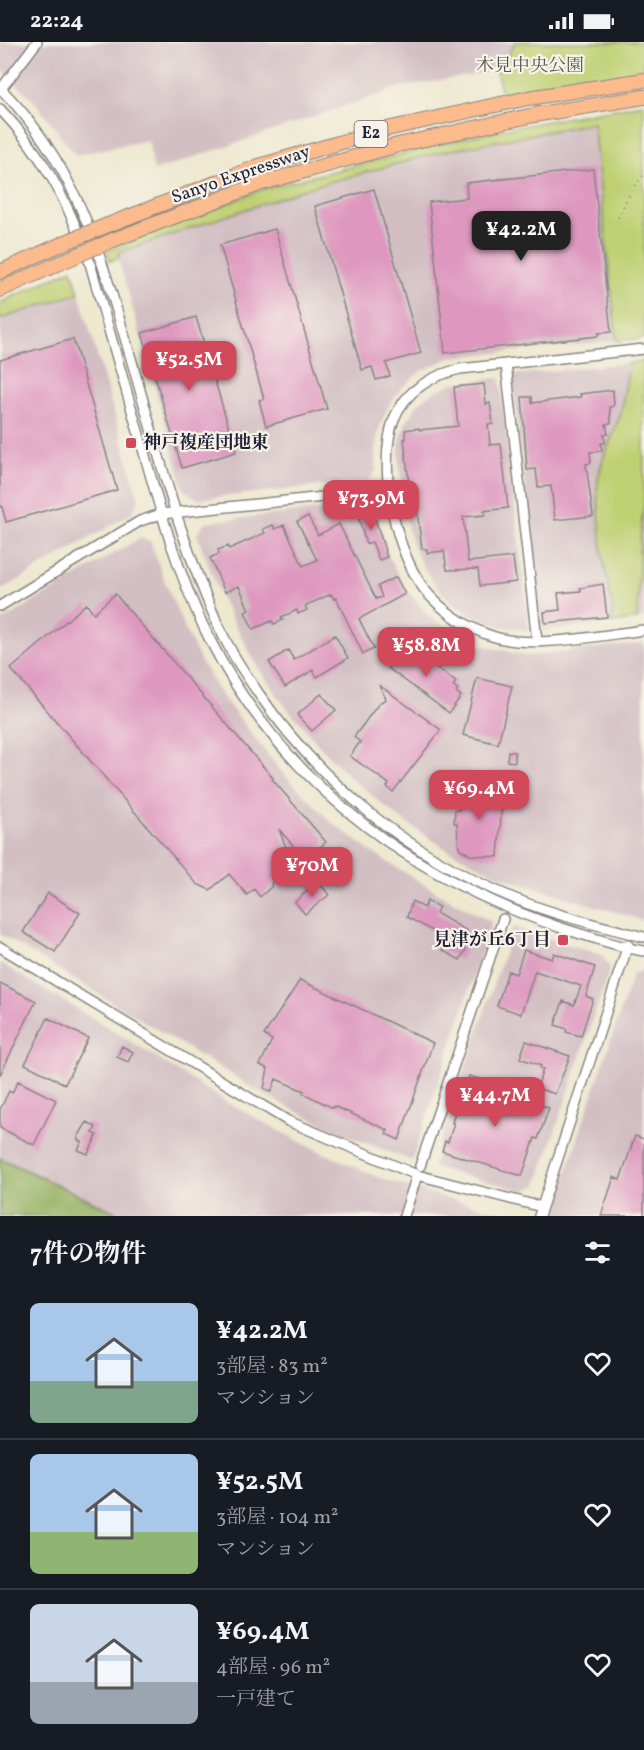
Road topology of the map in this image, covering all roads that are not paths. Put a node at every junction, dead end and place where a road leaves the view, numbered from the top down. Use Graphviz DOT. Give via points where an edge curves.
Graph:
graph roads {
  1 [pos="37,42"];
  2 [pos="644,80"];
  3 [pos="1,88"];
  4 [pos="644,96"];
  5 [pos="0,109"];
  6 [pos="0,272"];
  7 [pos="0,290"];
  8 [pos="644,349"];
  9 [pos="506,364"];
  10 [pos="390,490"];
  11 [pos="176,513"];
  12 [pos="161,514"];
  13 [pos="0,606"];
  14 [pos="644,630"];
  15 [pos="537,641"];
  16 [pos="503,919"];
  17 [pos="632,934"];
  18 [pos="644,937"];
  19 [pos="0,947"];
  20 [pos="627,948"];
  21 [pos="644,951"];
  22 [pos="419,1171"];
  23 [pos="540,1212"];
  24 [pos="404,1216"];
  1 -- 3 [label="street"];
  2 -- 6 [label="highway, Sanyo Expressway / E2, bridge" via="528,98 387,129 259,166"];
  3 -- 11 [label="street" via="46,142 85,215 102,260"];
  4 -- 7 [label="highway, Sanyo Expressway / E2, bridge" via="398,145 262,183 113,240"];
  5 -- 12 [label="street" via="56,182 75,221"];
  8 -- 9 [label="street"];
  9 -- 10 [label="street" via="442,373 422,384 406,400 388,438"];
  9 -- 15 [label="street"];
  10 -- 11 [label="street"];
  10 -- 15 [label="street" via="402,550 429,595 468,626 494,637"];
  11 -- 12 [label="street"];
  11 -- 17 [label="street" via="222,634 246,675 302,750 342,790 420,850 466,876 571,918"];
  12 -- 13 [label="street" via="140,521"];
  12 -- 20 [label="street" via="184,583 235,682 291,758 333,800 412,859 460,886 510,909"];
  14 -- 15 [label="street"];
  16 -- 22 [label="street"];
  17 -- 18 [label="street"];
  17 -- 20 [label="street"];
  19 -- 22 [label="street" via="288,1121"];
  20 -- 21 [label="street"];
  20 -- 23 [label="street"];
  22 -- 23 [label="street"];
  22 -- 24 [label="street"];
}
